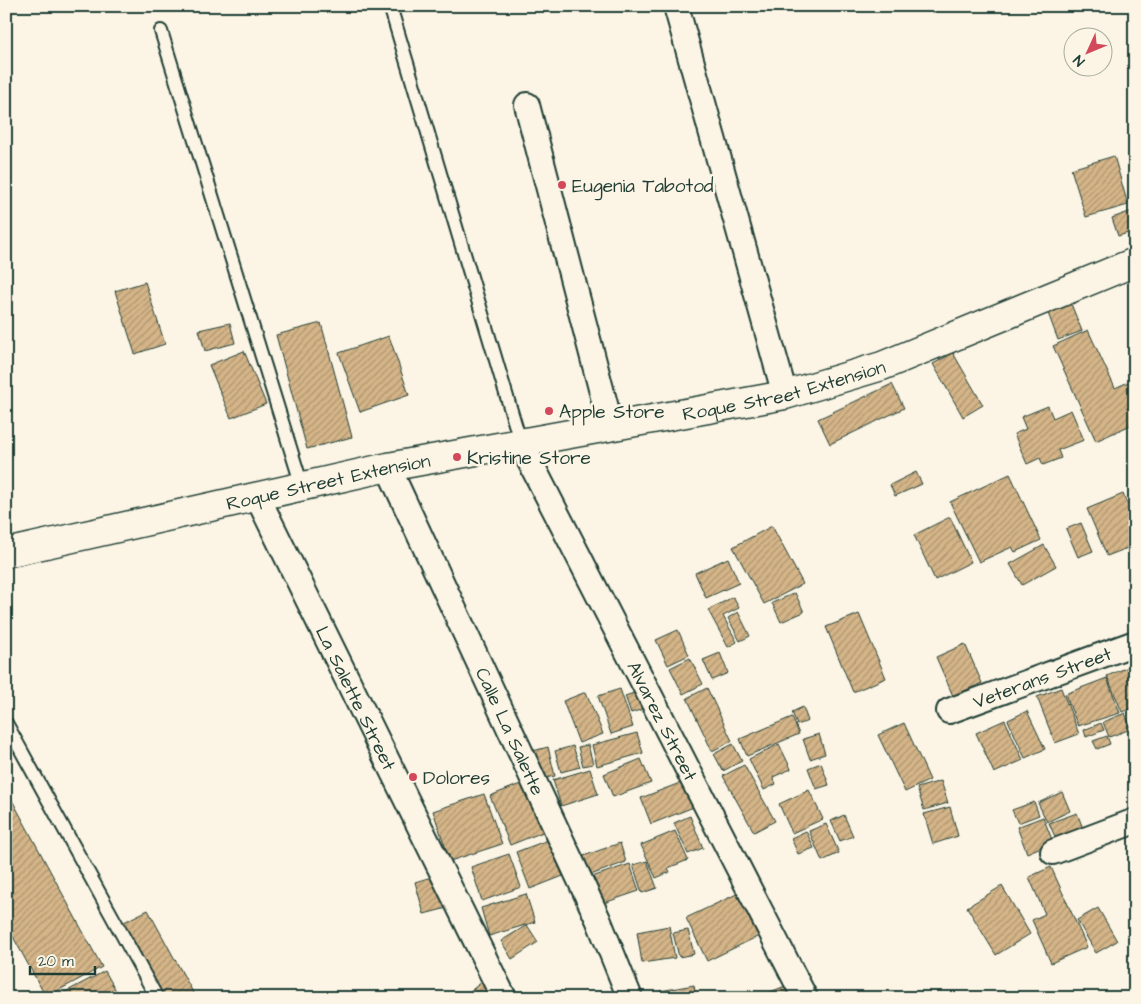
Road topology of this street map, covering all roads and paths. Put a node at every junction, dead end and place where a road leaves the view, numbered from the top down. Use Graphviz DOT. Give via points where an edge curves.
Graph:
graph roads {
  1 [pos="390,6"];
  2 [pos="676,6"];
  3 [pos="160,31"];
  4 [pos="526,105"];
  5 [pos="1133,268"];
  6 [pos="785,395"];
  7 [pos="611,427"];
  8 [pos="521,444"];
  9 [pos="388,467"];
  10 [pos="302,486"];
  11 [pos="257,496"];
  12 [pos="6,553"];
  13 [pos="1135,644"];
  14 [pos="949,711"];
  15 [pos="6,723"];
  16 [pos="1135,821"];
  17 [pos="1053,852"];
  18 [pos="500,989"];
  19 [pos="156,998"];
  20 [pos="630,998"];
  21 [pos="805,998"];
  1 -- 8 [label="lane"];
  2 -- 6 [label="street"];
  3 -- 10 [label="lane"];
  4 -- 7 [label="street"];
  5 -- 6 [label="street, Roque Street Extension" via="882,366"];
  6 -- 7 [label="street, Roque Street Extension"];
  7 -- 8 [label="street, Roque Street Extension"];
  8 -- 9 [label="street, Roque Street Extension"];
  8 -- 21 [label="street, Alvarez Street"];
  9 -- 10 [label="street, Roque Street Extension"];
  9 -- 20 [label="street, Calle La Salette" via="598,919"];
  10 -- 11 [label="street, Roque Street Extension"];
  11 -- 12 [label="street, Roque Street Extension"];
  11 -- 18 [label="street, La Salette Street"];
  13 -- 14 [label="street, Veterans Street"];
  15 -- 19 [label="lane"];
  16 -- 17 [label="street"];
}
